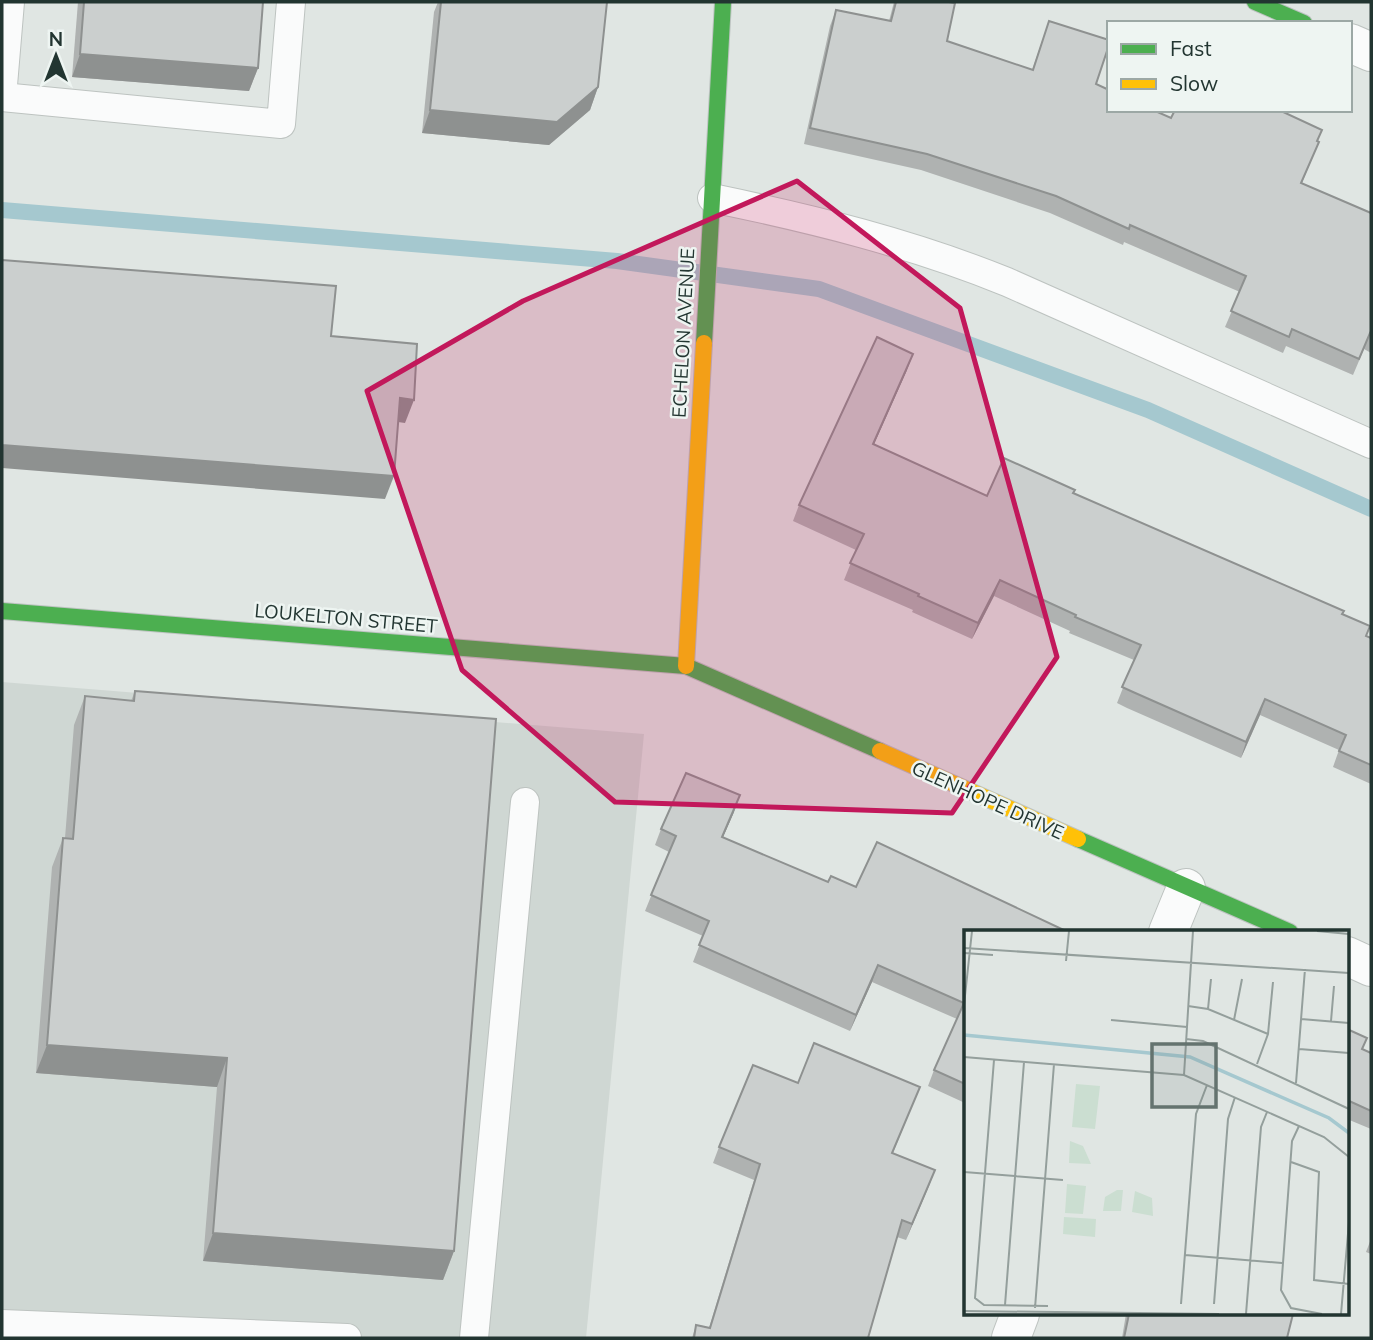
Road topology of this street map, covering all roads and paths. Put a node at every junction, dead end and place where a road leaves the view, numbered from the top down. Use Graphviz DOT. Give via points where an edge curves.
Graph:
graph roads {
  1 [pos="10,2"];
  2 [pos="291,2"];
  3 [pos="723,2"];
  4 [pos="1255,2"];
  5 [pos="1299,21"];
  6 [pos="1352,44"];
  7 [pos="1371,52"];
  8 [pos="2,97"];
  9 [pos="712,198"];
  10 [pos="1371,444"];
  11 [pos="2,611"];
  12 [pos="686,666"];
  13 [pos="525,802"];
  14 [pos="1186,888"];
  15 [pos="1169,930"];
  16 [pos="1285,930"];
  17 [pos="1348,956"];
  18 [pos="1371,967"];
  19 [pos="1019,1316"];
  20 [pos="2,1324"];
  21 [pos="347,1338"];
  22 [pos="474,1338"];
  23 [pos="1011,1338"];
  1 -- 8 [label="lane"];
  2 -- 8 [label="lane" via="281,124"];
  3 -- 9 [label="street, ECHELON AVENUE"];
  4 -- 5 [label="street"];
  6 -- 7 [label="street"];
  9 -- 10 [label="lane" via="907,245 962,263"];
  9 -- 12 [label="street, ECHELON AVENUE"];
  11 -- 12 [label="street, LOUKELTON STREET"];
  12 -- 14 [label="street, GLENHOPE DRIVE"];
  13 -- 22 [label="lane"];
  14 -- 15 [label="street"];
  14 -- 16 [label="street, GLENHOPE DRIVE"];
  17 -- 18 [label="street"];
  19 -- 23 [label="street"];
  20 -- 21 [label="lane"];
}
